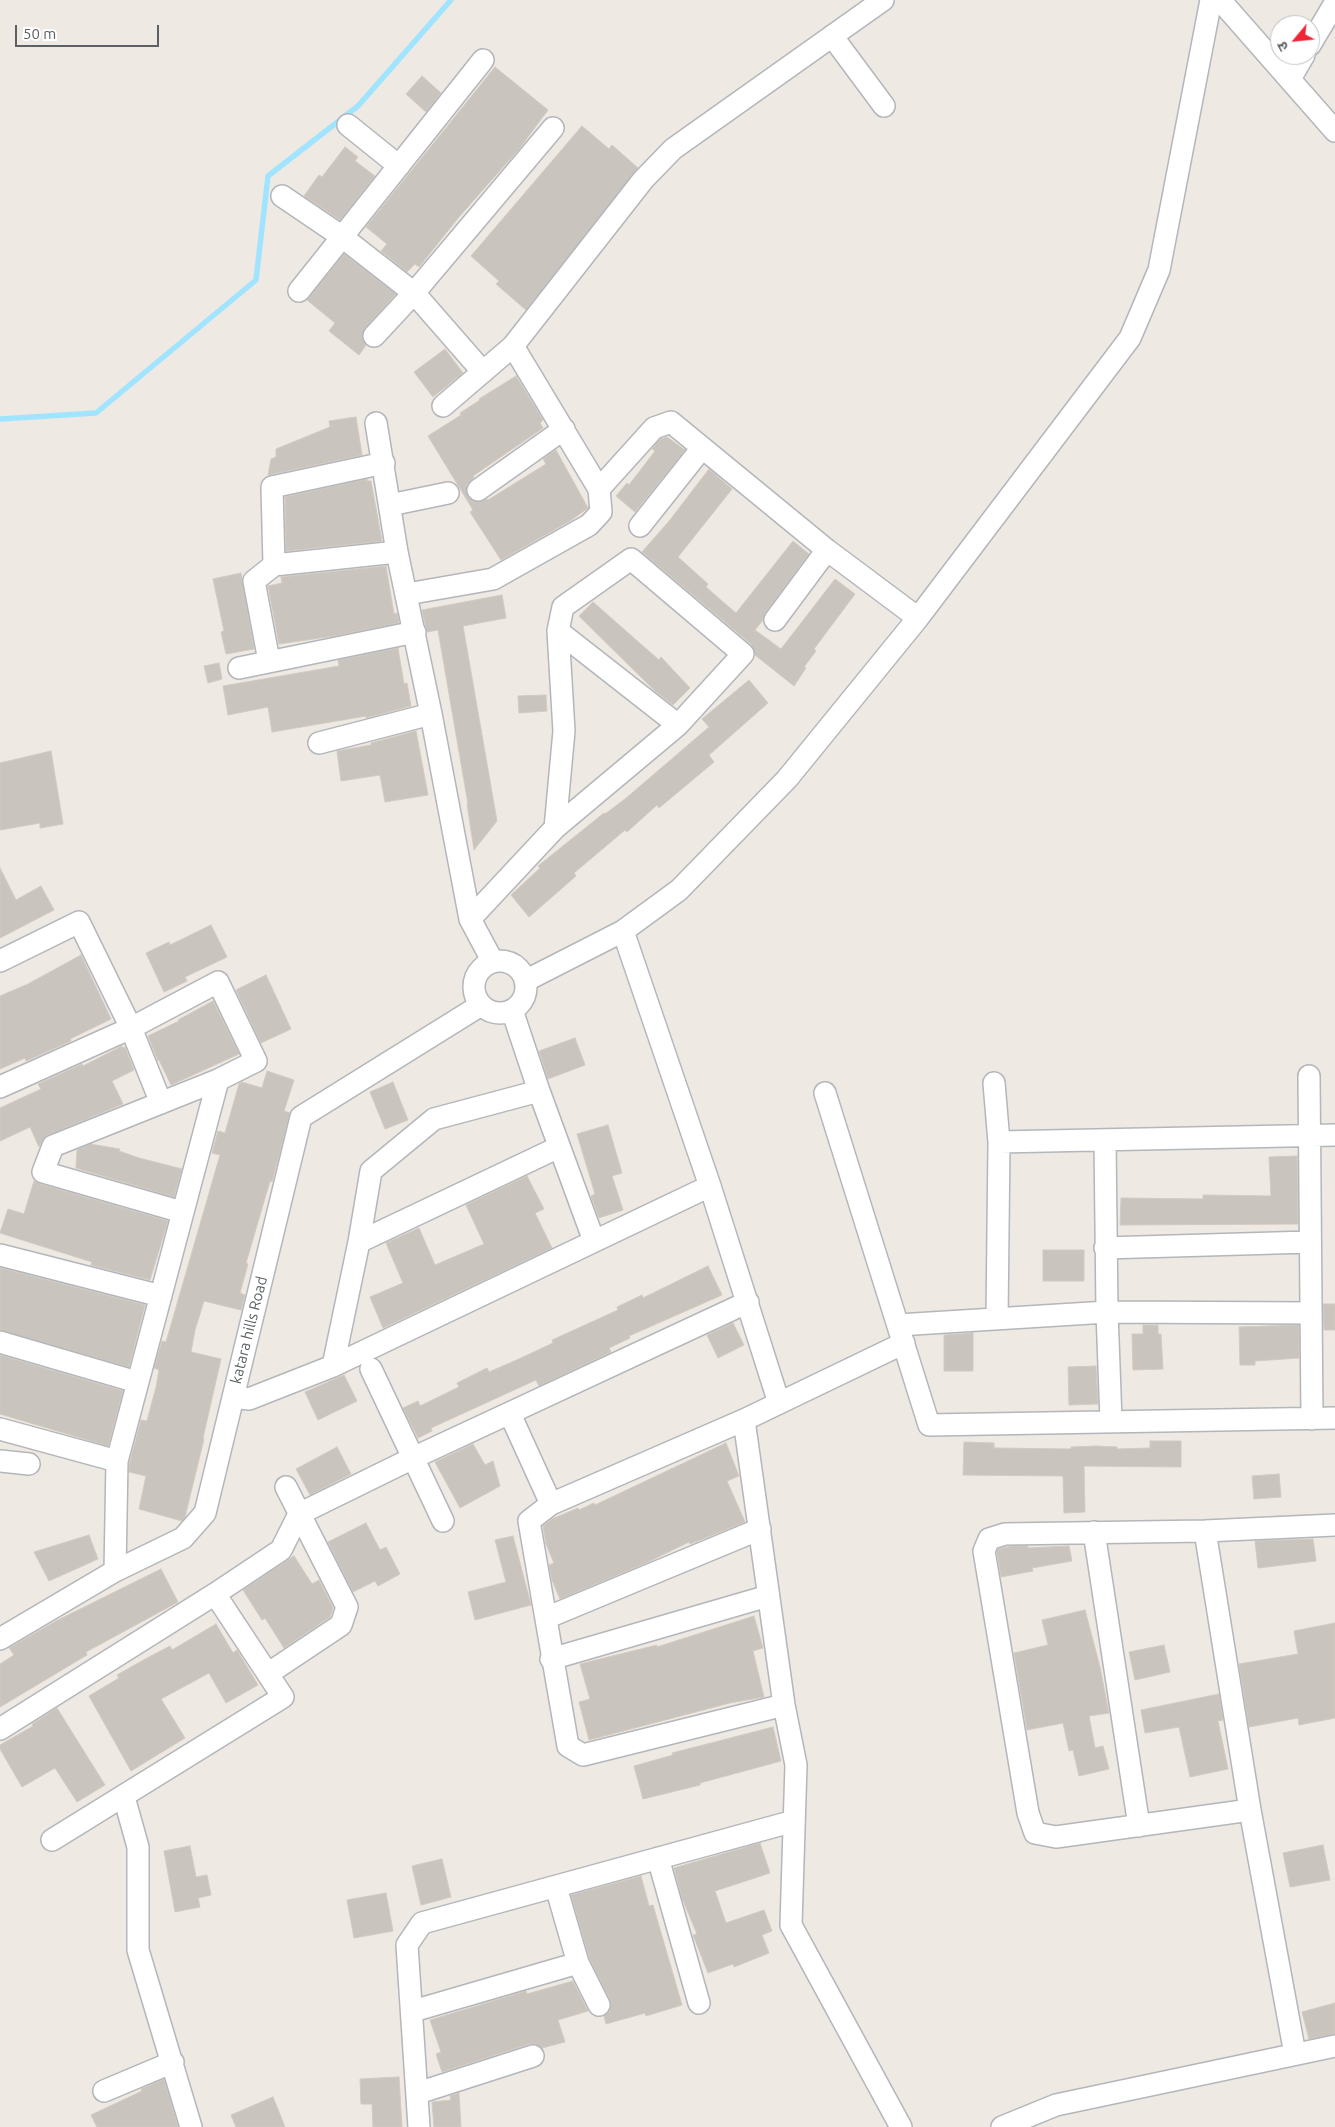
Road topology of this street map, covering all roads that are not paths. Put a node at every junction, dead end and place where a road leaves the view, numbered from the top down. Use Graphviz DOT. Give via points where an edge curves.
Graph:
graph roads {
  1 [pos="882,0"];
  2 [pos="1211,0"];
  3 [pos="1220,0"];
  4 [pos="1335,3"];
  5 [pos="858,7"];
  6 [pos="1320,28"];
  7 [pos="832,36"];
  8 [pos="483,60"];
  9 [pos="1298,65"];
  10 [pos="1290,79"];
  11 [pos="884,106"];
  12 [pos="348,125"];
  13 [pos="553,128"];
  14 [pos="1335,131"];
  15 [pos="399,166"];
  16 [pos="282,196"];
  17 [pos="341,236"];
  18 [pos="299,290"];
  19 [pos="414,293"];
  20 [pos="374,336"];
  21 [pos="513,346"];
  22 [pos="483,372"];
  23 [pos="443,406"];
  24 [pos="376,423"];
  25 [pos="564,429"];
  26 [pos="702,448"];
  27 [pos="384,463"];
  28 [pos="599,489"];
  29 [pos="478,490"];
  30 [pos="448,493"];
  31 [pos="390,504"];
  32 [pos="640,526"];
  33 [pos="827,550"];
  34 [pos="397,552"];
  35 [pos="274,565"];
  36 [pos="407,594"];
  37 [pos="918,618"];
  38 [pos="774,620"];
  39 [pos="558,631"];
  40 [pos="415,632"];
  41 [pos="269,661"];
  42 [pos="240,668"];
  43 [pos="431,714"];
  44 [pos="678,725"];
  45 [pos="319,743"];
  46 [pos="555,828"];
  47 [pos="470,919"];
  48 [pos="623,931"];
  49 [pos="0,962"];
  50 [pos="493,962"];
  51 [pos="525,981"];
  52 [pos="481,1005"];
  53 [pos="512,1010"];
  54 [pos="131,1028"];
  55 [pos="1308,1076"];
  56 [pos="218,1080"];
  57 [pos="994,1083"];
  58 [pos="0,1087"];
  59 [pos="539,1091"];
  60 [pos="825,1093"];
  61 [pos="161,1103"];
  62 [pos="1309,1136"];
  63 [pos="1335,1136"];
  64 [pos="1105,1140"];
  65 [pos="999,1142"];
  66 [pos="559,1147"];
  67 [pos="710,1186"];
  68 [pos="182,1212"];
  69 [pos="594,1241"];
  70 [pos="359,1242"];
  71 [pos="1309,1242"];
  72 [pos="1105,1248"];
  73 [pos="0,1255"];
  74 [pos="161,1296"];
  75 [pos="748,1302"];
  76 [pos="1107,1312"];
  77 [pos="1310,1313"];
  78 [pos="997,1318"];
  79 [pos="901,1334"];
  80 [pos="0,1342"];
  81 [pos="333,1366"];
  82 [pos="371,1369"];
  83 [pos="137,1382"];
  84 [pos="233,1397"];
  85 [pos="780,1403"];
  86 [pos="510,1414"];
  87 [pos="1335,1418"];
  88 [pos="1312,1419"];
  89 [pos="744,1420"];
  90 [pos="1111,1421"];
  91 [pos="0,1429"];
  92 [pos="413,1458"];
  93 [pos="0,1461"];
  94 [pos="117,1461"];
  95 [pos="29,1464"];
  96 [pos="286,1487"];
  97 [pos="551,1504"];
  98 [pos="299,1514"];
  99 [pos="443,1521"];
  100 [pos="1335,1524"];
  101 [pos="760,1529"];
  102 [pos="1205,1531"];
  103 [pos="1094,1532"];
  104 [pos="115,1571"];
  105 [pos="215,1594"];
  106 [pos="768,1596"];
  107 [pos="546,1618"];
  108 [pos="0,1639"];
  109 [pos="551,1659"];
  110 [pos="269,1673"];
  111 [pos="784,1705"];
  112 [pos="0,1729"];
  113 [pos="124,1797"];
  114 [pos="1250,1810"];
  115 [pos="794,1821"];
  116 [pos="1139,1826"];
  117 [pos="52,1840"];
  118 [pos="658,1858"];
  119 [pos="556,1887"];
  120 [pos="578,1962"];
  121 [pos="699,2003"];
  122 [pos="598,2005"];
  123 [pos="413,2011"];
  124 [pos="1335,2046"];
  125 [pos="1295,2054"];
  126 [pos="533,2056"];
  127 [pos="173,2062"];
  128 [pos="104,2091"];
  129 [pos="418,2093"];
  130 [pos="191,2127"];
  131 [pos="419,2127"];
  132 [pos="902,2127"];
  133 [pos="1002,2127"];
  1 -- 5 [label="street"];
  2 -- 37 [label="street" via="1159,270 1130,338"];
  3 -- 10 [label="street"];
  4 -- 6 [label="street"];
  5 -- 7 [label="street"];
  7 -- 11 [label="street"];
  7 -- 21 [label="street" via="673,149 643,180"];
  8 -- 15 [label="street"];
  9 -- 10 [label="street"];
  10 -- 14 [label="street"];
  12 -- 15 [label="street"];
  13 -- 19 [label="street"];
  15 -- 17 [label="street"];
  16 -- 17 [label="street"];
  17 -- 18 [label="street"];
  17 -- 19 [label="street"];
  19 -- 20 [label="street"];
  19 -- 22 [label="street"];
  21 -- 22 [label="street"];
  21 -- 25 [label="street"];
  22 -- 23 [label="street"];
  24 -- 27 [label="street"];
  25 -- 28 [label="street"];
  25 -- 29 [label="street"];
  26 -- 28 [label="street" via="671,422 654,428"];
  26 -- 32 [label="street"];
  26 -- 33 [label="street"];
  27 -- 31 [label="street"];
  27 -- 35 [label="street" via="272,487"];
  28 -- 36 [label="street" via="601,512 589,525 493,580"];
  30 -- 31 [label="street"];
  31 -- 34 [label="street"];
  33 -- 37 [label="street"];
  33 -- 38 [label="street"];
  34 -- 35 [label="street"];
  34 -- 36 [label="street"];
  35 -- 41 [label="street" via="254,581"];
  36 -- 40 [label="street"];
  37 -- 48 [label="street" via="787,779 679,890"];
  39 -- 44 [label="street"];
  39 -- 44 [label="street" via="563,607 631,559 743,654"];
  39 -- 46 [label="street" via="564,731"];
  40 -- 41 [label="street"];
  40 -- 43 [label="street"];
  41 -- 42 [label="street"];
  43 -- 45 [label="street"];
  43 -- 47 [label="street"];
  44 -- 46 [label="street"];
  46 -- 47 [label="street"];
  47 -- 50 [label="street"];
  48 -- 51 [label="street"];
  48 -- 67 [label="street"];
  49 -- 54 [label="street" via="79,922"];
  50 -- 51 [label="street" via="501,961 516,967"];
  50 -- 52 [label="street" via="478,972 475,980 474,989"];
  51 -- 53 [label="street" via="523,998"];
  52 -- 53 [label="street" via="496,1012"];
  52 -- 84 [label="street, katara hills Road" via="301,1117"];
  53 -- 59 [label="street"];
  54 -- 56 [label="street" via="218,982 256,1061"];
  54 -- 58 [label="street"];
  54 -- 61 [label="street"];
  55 -- 62 [label="street"];
  56 -- 61 [label="street"];
  56 -- 68 [label="street"];
  57 -- 65 [label="street"];
  59 -- 66 [label="street"];
  59 -- 70 [label="street" via="434,1119 371,1171"];
  60 -- 79 [label="street"];
  61 -- 68 [label="street" via="53,1146 44,1172"];
  62 -- 63 [label="street"];
  62 -- 64 [label="street"];
  62 -- 71 [label="street"];
  64 -- 65 [label="street"];
  64 -- 72 [label="street"];
  65 -- 78 [label="street"];
  66 -- 69 [label="street"];
  66 -- 70 [label="street"];
  67 -- 69 [label="street"];
  67 -- 75 [label="street"];
  68 -- 74 [label="street"];
  69 -- 81 [label="street"];
  70 -- 81 [label="street"];
  71 -- 72 [label="street"];
  71 -- 77 [label="street"];
  72 -- 76 [label="street"];
  73 -- 74 [label="street"];
  74 -- 83 [label="street"];
  75 -- 85 [label="street"];
  75 -- 86 [label="street"];
  76 -- 77 [label="street"];
  76 -- 78 [label="street"];
  76 -- 90 [label="street"];
  77 -- 88 [label="street"];
  78 -- 79 [label="street"];
  79 -- 85 [label="street"];
  79 -- 90 [label="street" via="929,1425"];
  80 -- 83 [label="street"];
  81 -- 84 [label="street" via="248,1399"];
  82 -- 92 [label="street"];
  83 -- 94 [label="street"];
  84 -- 104 [label="street, katara hills Road" via="206,1513 183,1538"];
  85 -- 89 [label="street"];
  86 -- 92 [label="street"];
  86 -- 97 [label="street"];
  87 -- 88 [label="street"];
  88 -- 90 [label="street"];
  89 -- 97 [label="street"];
  89 -- 101 [label="street"];
  91 -- 94 [label="street"];
  92 -- 98 [label="street"];
  92 -- 99 [label="street"];
  93 -- 95 [label="street"];
  94 -- 104 [label="street"];
  96 -- 98 [label="street"];
  97 -- 107 [label="street" via="529,1521"];
  98 -- 105 [label="street" via="281,1550"];
  98 -- 110 [label="street" via="347,1606 341,1625"];
  100 -- 102 [label="street"];
  101 -- 106 [label="street"];
  101 -- 107 [label="street"];
  102 -- 103 [label="street"];
  102 -- 114 [label="street"];
  103 -- 116 [label="street"];
  103 -- 116 [label="street" via="1005,1534 989,1539 984,1551 1028,1813 1035,1833 1056,1837"];
  104 -- 108 [label="street, katara hills Road"];
  105 -- 110 [label="street"];
  105 -- 112 [label="street"];
  106 -- 109 [label="street"];
  106 -- 111 [label="street"];
  107 -- 109 [label="street"];
  109 -- 111 [label="street" via="568,1746 583,1755"];
  110 -- 113 [label="street" via="283,1697"];
  111 -- 115 [label="street" via="796,1765"];
  113 -- 117 [label="street"];
  113 -- 127 [label="street" via="138,1847 138,1950"];
  114 -- 116 [label="street"];
  114 -- 125 [label="street"];
  115 -- 118 [label="street"];
  115 -- 132 [label="street" via="791,1926"];
  118 -- 119 [label="street"];
  118 -- 121 [label="street"];
  119 -- 120 [label="street"];
  119 -- 123 [label="street" via="422,1923 407,1945"];
  120 -- 122 [label="street"];
  120 -- 123 [label="street"];
  123 -- 129 [label="street"];
  124 -- 125 [label="street"];
  125 -- 133 [label="street" via="1056,2105"];
  126 -- 129 [label="street"];
  127 -- 128 [label="street"];
  127 -- 130 [label="street"];
  129 -- 131 [label="street"];
}
